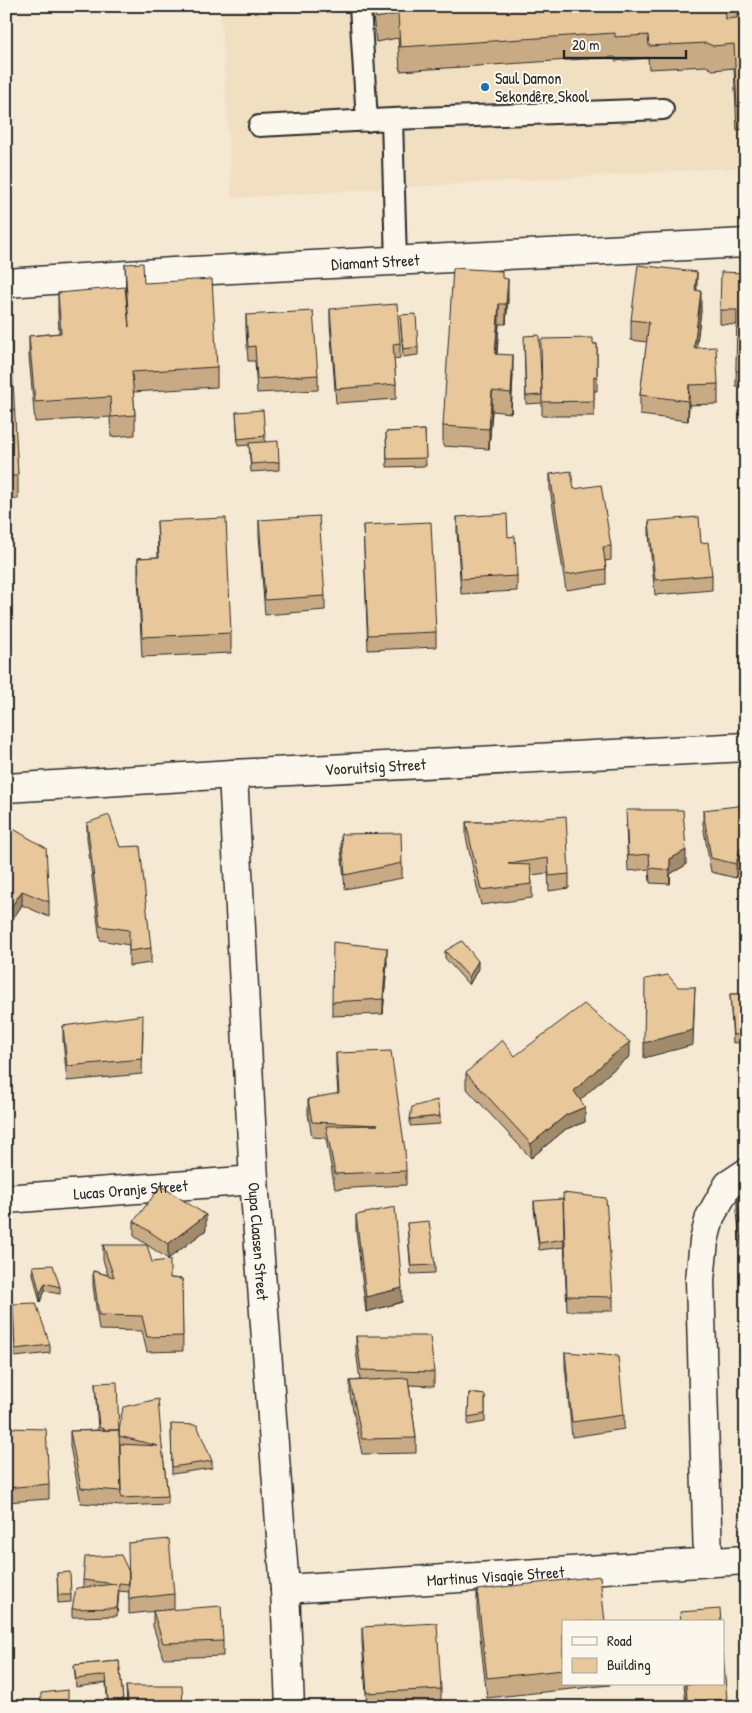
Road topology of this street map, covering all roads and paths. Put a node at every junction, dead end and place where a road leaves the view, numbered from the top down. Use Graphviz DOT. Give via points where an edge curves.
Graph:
graph roads {
  1 [pos="360,6"];
  2 [pos="663,109"];
  3 [pos="392,119"];
  4 [pos="367,121"];
  5 [pos="259,126"];
  6 [pos="746,243"];
  7 [pos="396,262"];
  8 [pos="6,283"];
  9 [pos="746,747"];
  10 [pos="233,774"];
  11 [pos="6,788"];
  12 [pos="746,1173"];
  13 [pos="254,1180"];
  14 [pos="6,1199"];
  15 [pos="746,1560"];
  16 [pos="708,1561"];
  17 [pos="285,1589"];
  18 [pos="290,1707"];
  1 -- 4 [label="lane"];
  2 -- 3 [label="lane"];
  3 -- 4 [label="lane"];
  3 -- 7 [label="lane"];
  4 -- 5 [label="lane"];
  6 -- 7 [label="street, Diamant Street"];
  7 -- 8 [label="street, Diamant Street"];
  9 -- 10 [label="street, Vooruitsig Street"];
  10 -- 11 [label="street, Vooruitsig Street"];
  10 -- 13 [label="street, Oupa Claasen Street"];
  12 -- 16 [label="street" via="728,1185 710,1217 700,1280"];
  13 -- 14 [label="street, Lucas Oranje Street"];
  13 -- 17 [label="street, Oupa Claasen Street"];
  15 -- 16 [label="street, Martinus Visagie Street"];
  16 -- 17 [label="street, Martinus Visagie Street"];
  17 -- 18 [label="street, Oupa Claasen Street"];
}
